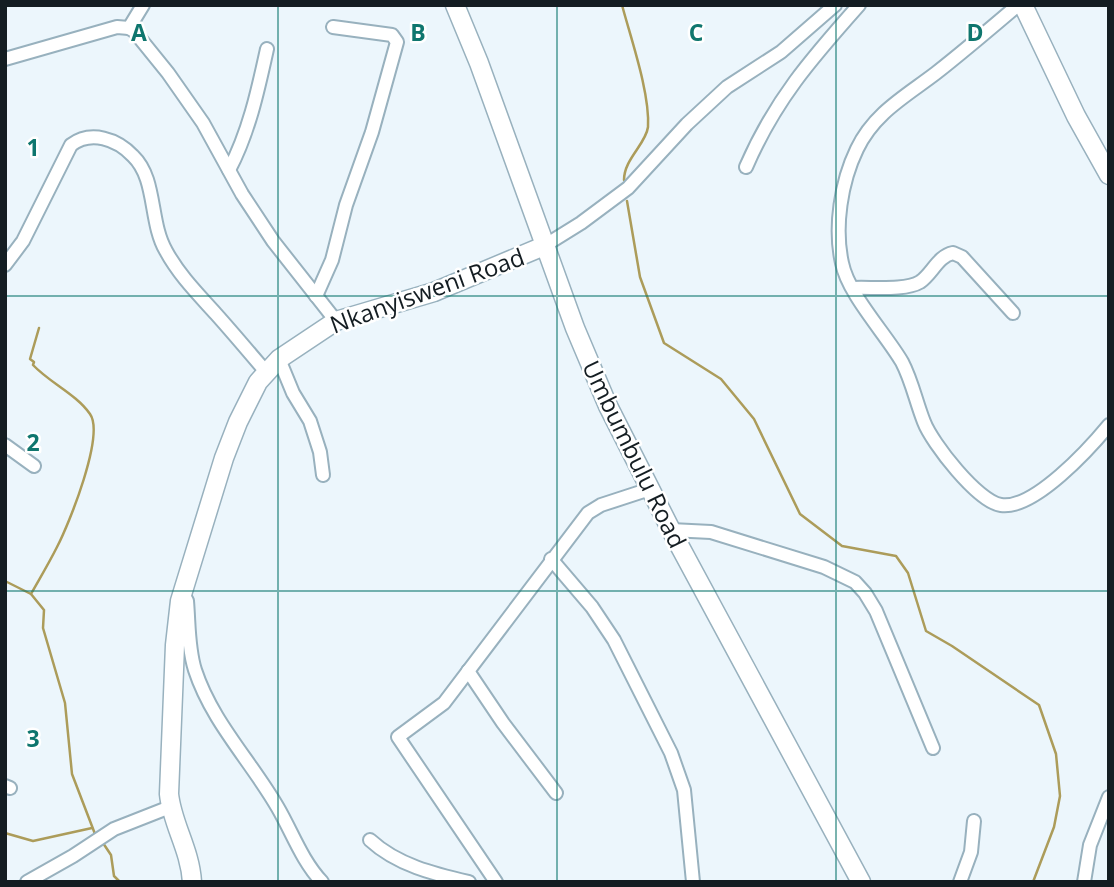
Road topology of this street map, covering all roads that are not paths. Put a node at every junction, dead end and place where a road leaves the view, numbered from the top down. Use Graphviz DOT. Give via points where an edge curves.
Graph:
graph roads {
  1 [pos="143,5"];
  2 [pos="455,5"];
  3 [pos="835,5"];
  4 [pos="859,5"];
  5 [pos="1021,5"];
  6 [pos="333,27"];
  7 [pos="129,28"];
  8 [pos="267,49"];
  9 [pos="5,59"];
  10 [pos="746,167"];
  11 [pos="229,170"];
  12 [pos="1109,175"];
  13 [pos="544,246"];
  14 [pos="5,265"];
  15 [pos="853,288"];
  16 [pos="316,296"];
  17 [pos="1013,313"];
  18 [pos="336,321"];
  19 [pos="279,359"];
  20 [pos="266,372"];
  21 [pos="1109,425"];
  22 [pos="5,446"];
  23 [pos="34,466"];
  24 [pos="323,475"];
  25 [pos="650,489"];
  26 [pos="671,530"];
  27 [pos="551,559"];
  28 [pos="183,592"];
  29 [pos="468,671"];
  30 [pos="933,748"];
  31 [pos="555,793"];
  32 [pos="1109,797"];
  33 [pos="170,807"];
  34 [pos="974,821"];
  35 [pos="370,840"];
  36 [pos="860,881"];
  37 [pos="27,882"];
  38 [pos="192,882"];
  39 [pos="321,882"];
  40 [pos="469,882"];
  41 [pos="496,882"];
  42 [pos="693,882"];
  43 [pos="960,882"];
  44 [pos="1084,882"];
  1 -- 7 [label="street"];
  2 -- 13 [label="street, Umbumbulu Road"];
  3 -- 13 [label="street, Nkanyisweni Road" via="781,52 727,87 628,188"];
  4 -- 10 [label="street" via="788,88"];
  5 -- 12 [label="street"];
  5 -- 15 [label="street" via="890,106 863,136 840,211 842,266"];
  6 -- 16 [label="street" via="392,35 397,42 332,260"];
  7 -- 9 [label="street" via="117,27"];
  7 -- 11 [label="street" via="195,110"];
  8 -- 11 [label="street" via="256,100"];
  11 -- 16 [label="street" via="272,241"];
  13 -- 18 [label="street, Nkanyisweni Road" via="433,292"];
  13 -- 25 [label="street, Umbumbulu Road" via="598,383"];
  14 -- 20 [label="street" via="23,241 71,145 85,137 103,138 124,148 141,165 165,250 190,286"];
  15 -- 17 [label="street" via="916,284 953,253 962,257"];
  15 -- 21 [label="street" via="903,365 934,440 984,498 1002,506 1044,488"];
  16 -- 18 [label="street"];
  18 -- 19 [label="street, Nkanyisweni Road"];
  19 -- 20 [label="street, Nkanyisweni Road"];
  19 -- 24 [label="street" via="310,421"];
  20 -- 28 [label="street, Nkanyisweni Road" via="223,458"];
  22 -- 23 [label="street"];
  25 -- 26 [label="street, Umbumbulu Road"];
  25 -- 27 [label="street" via="588,513"];
  26 -- 30 [label="street" via="710,532 824,567 855,582 876,611"];
  26 -- 36 [label="street, Umbumbulu Road"];
  27 -- 29 [label="street"];
  27 -- 42 [label="street" via="614,640 671,753 684,790"];
  28 -- 33 [label="street, Nkanyisweni Road" via="175,645"];
  28 -- 39 [label="street" via="195,667 205,694"];
  29 -- 31 [label="street"];
  29 -- 41 [label="street" via="444,703 398,737"];
  32 -- 44 [label="street" via="1090,845"];
  33 -- 37 [label="street" via="114,829"];
  33 -- 38 [label="street, Nkanyisweni Road" via="189,859"];
  34 -- 43 [label="street" via="971,852"];
  35 -- 40 [label="street" via="412,866"];
}
